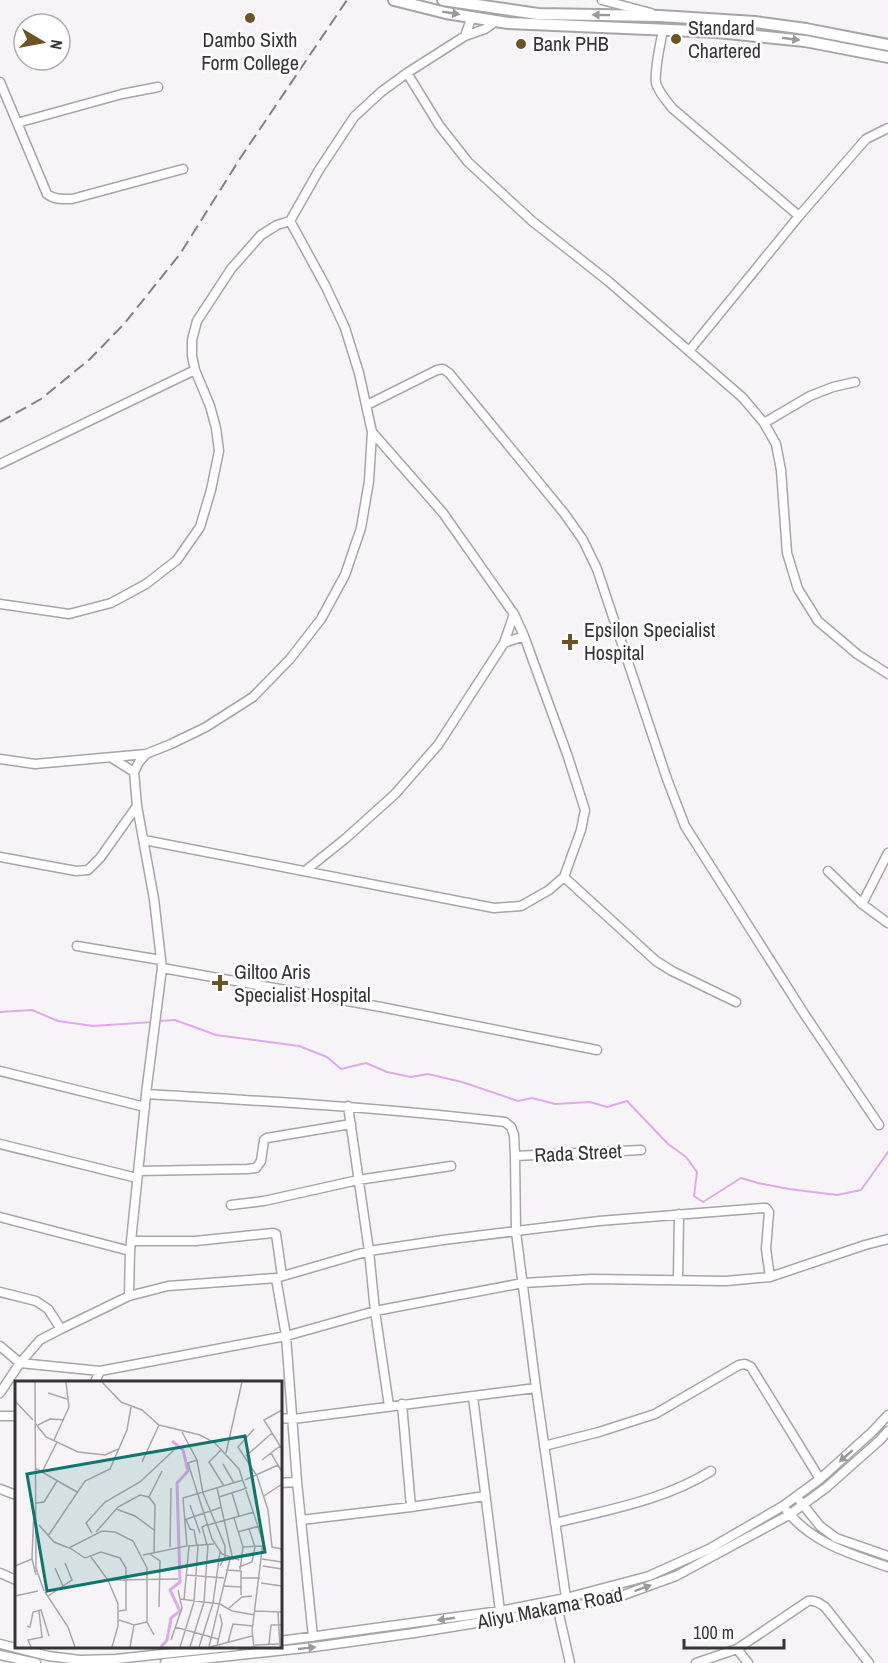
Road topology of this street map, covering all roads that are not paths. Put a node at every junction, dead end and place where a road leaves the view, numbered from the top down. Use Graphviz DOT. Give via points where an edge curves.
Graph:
graph roads {
  1 [pos="394,0"];
  2 [pos="443,0"];
  3 [pos="602,0"];
  4 [pos="472,16"];
  5 [pos="660,16"];
  6 [pos="496,21"];
  7 [pos="663,29"];
  8 [pos="465,36"];
  9 [pos="888,45"];
  10 [pos="888,57"];
  11 [pos="407,74"];
  12 [pos="0,82"];
  13 [pos="158,87"];
  14 [pos="17,123"];
  15 [pos="888,128"];
  16 [pos="183,169"];
  17 [pos="799,216"];
  18 [pos="290,221"];
  19 [pos="690,351"];
  20 [pos="195,370"];
  21 [pos="855,382"];
  22 [pos="367,405"];
  23 [pos="764,423"];
  24 [pos="372,432"];
  25 [pos="0,464"];
  26 [pos="0,604"];
  27 [pos="514,614"];
  28 [pos="524,636"];
  29 [pos="504,643"];
  30 [pos="888,674"];
  31 [pos="146,754"];
  32 [pos="112,758"];
  33 [pos="0,759"];
  34 [pos="134,772"];
  35 [pos="137,806"];
  36 [pos="141,824"];
  37 [pos="121,829"];
  38 [pos="144,840"];
  39 [pos="888,853"];
  40 [pos="0,857"];
  41 [pos="305,871"];
  42 [pos="828,871"];
  43 [pos="564,877"];
  44 [pos="862,904"];
  45 [pos="888,923"];
  46 [pos="77,946"];
  47 [pos="161,964"];
  48 [pos="736,1002"];
  49 [pos="597,1050"];
  50 [pos="0,1071"];
  51 [pos="146,1094"];
  52 [pos="348,1106"];
  53 [pos="145,1107"];
  54 [pos="351,1124"];
  55 [pos="879,1125"];
  56 [pos="0,1144"];
  57 [pos="641,1150"];
  58 [pos="515,1156"];
  59 [pos="451,1166"];
  60 [pos="138,1174"];
  61 [pos="358,1180"];
  62 [pos="231,1205"];
  63 [pos="679,1214"];
  64 [pos="0,1218"];
  65 [pos="516,1232"];
  66 [pos="888,1239"];
  67 [pos="131,1241"];
  68 [pos="130,1251"];
  69 [pos="369,1251"];
  70 [pos="279,1277"];
  71 [pos="770,1277"];
  72 [pos="678,1279"];
  73 [pos="523,1283"];
  74 [pos="0,1292"];
  75 [pos="129,1296"];
  76 [pos="375,1311"];
  77 [pos="61,1329"];
  78 [pos="286,1336"];
  79 [pos="0,1346"];
  80 [pos="20,1363"];
  81 [pos="100,1371"];
  82 [pos="96,1381"];
  83 [pos="536,1388"];
  84 [pos="0,1393"];
  85 [pos="473,1397"];
  86 [pos="402,1404"];
  87 [pos="389,1406"];
  88 [pos="888,1415"];
  89 [pos="282,1418"];
  90 [pos="293,1419"];
  91 [pos="888,1431"];
  92 [pos="544,1446"];
  93 [pos="711,1471"];
  94 [pos="820,1479"];
  95 [pos="297,1482"];
  96 [pos="282,1483"];
  97 [pos="0,1489"];
  98 [pos="15,1495"];
  99 [pos="485,1496"];
  100 [pos="797,1496"];
  101 [pos="803,1505"];
  102 [pos="783,1506"];
  103 [pos="411,1507"];
  104 [pos="789,1515"];
  105 [pos="301,1520"];
  106 [pos="555,1523"];
  107 [pos="888,1556"];
  108 [pos="888,1567"];
  109 [pos="0,1573"];
  110 [pos="15,1580"];
  111 [pos="566,1598"];
  112 [pos="558,1610"];
  113 [pos="500,1611"];
  114 [pos="413,1623"];
  115 [pos="414,1633"];
  116 [pos="314,1637"];
  117 [pos="282,1641"];
  118 [pos="0,1644"];
  119 [pos="15,1646"];
  120 [pos="28,1648"];
  121 [pos="142,1648"];
  122 [pos="233,1648"];
  123 [pos="737,1649"];
  124 [pos="49,1651"];
  125 [pos="0,1654"];
  126 [pos="205,1655"];
  127 [pos="143,1656"];
  128 [pos="36,1663"];
  129 [pos="165,1663"];
  130 [pos="570,1663"];
  131 [pos="696,1663"];
  132 [pos="748,1663"];
  133 [pos="869,1663"];
  1 -- 4 [label="main road, one-way"];
  5 -- 2 [label="main road, one-way" via="538,14"];
  3 -- 5 [label="street"];
  4 -- 6 [label="main road"];
  4 -- 8 [label="street"];
  5 -- 9 [label="main road" via="755,22"];
  6 -- 7 [label="main road"];
  6 -- 8 [label="street"];
  7 -- 10 [label="main road, one-way" via="766,36"];
  7 -- 17 [label="street" via="656,75 661,94 672,108"];
  8 -- 11 [label="street"];
  11 -- 18 [label="street" via="354,117"];
  11 -- 19 [label="street" via="468,162 532,221"];
  12 -- 14 [label="street"];
  13 -- 14 [label="street"];
  14 -- 16 [label="street" via="47,194 59,199 72,199"];
  15 -- 17 [label="street" via="866,139"];
  17 -- 19 [label="street"];
  18 -- 20 [label="street" via="261,235 231,269 197,321 192,340"];
  18 -- 22 [label="street" via="345,328"];
  19 -- 23 [label="street"];
  20 -- 25 [label="street"];
  20 -- 26 [label="street" via="213,417 219,451 200,527 177,560 146,584 111,603 69,614"];
  21 -- 23 [label="street" via="810,396"];
  22 -- 24 [label="street"];
  22 -- 55 [label="street" via="443,369 564,513 597,568 685,826"];
  23 -- 30 [label="street" via="776,444 782,470 787,553 798,589 818,621"];
  24 -- 27 [label="street" via="443,513"];
  24 -- 31 [label="street" via="361,528 345,575 321,619 253,697 206,727"];
  27 -- 28 [label="street"];
  27 -- 29 [label="street"];
  28 -- 29 [label="street"];
  28 -- 43 [label="street" via="585,810 582,831"];
  29 -- 41 [label="street" via="438,745 394,794"];
  31 -- 32 [label="street"];
  31 -- 34 [label="street"];
  32 -- 33 [label="street" via="35,764"];
  32 -- 34 [label="street"];
  34 -- 35 [label="street"];
  35 -- 36 [label="street"];
  35 -- 37 [label="street"];
  36 -- 37 [label="street"];
  36 -- 38 [label="street"];
  37 -- 40 [label="street" via="88,870"];
  38 -- 41 [label="street"];
  38 -- 47 [label="street"];
  39 -- 44 [label="street"];
  41 -- 43 [label="street" via="494,908 521,906"];
  42 -- 44 [label="street"];
  43 -- 48 [label="street" via="656,961"];
  44 -- 45 [label="street"];
  46 -- 47 [label="street"];
  47 -- 49 [label="street"];
  47 -- 51 [label="street"];
  50 -- 53 [label="street"];
  51 -- 52 [label="street"];
  51 -- 53 [label="street"];
  52 -- 54 [label="street"];
  52 -- 58 [label="street" via="505,1122 514,1135"];
  53 -- 60 [label="street"];
  54 -- 60 [label="street" via="267,1138 256,1168"];
  54 -- 61 [label="street"];
  56 -- 60 [label="street"];
  57 -- 58 [label="street, Rada Street"];
  58 -- 65 [label="street"];
  59 -- 61 [label="street"];
  60 -- 67 [label="street"];
  61 -- 62 [label="street"];
  61 -- 69 [label="street"];
  63 -- 65 [label="street"];
  63 -- 71 [label="street" via="766,1208"];
  63 -- 72 [label="street"];
  64 -- 68 [label="street"];
  65 -- 69 [label="street"];
  65 -- 73 [label="street"];
  66 -- 71 [label="street"];
  67 -- 68 [label="street"];
  67 -- 70 [label="street" via="195,1241 273,1233"];
  68 -- 75 [label="street"];
  69 -- 70 [label="street"];
  69 -- 76 [label="street"];
  70 -- 75 [label="street" via="168,1286"];
  70 -- 78 [label="street"];
  71 -- 72 [label="street" via="726,1281"];
  72 -- 73 [label="street"];
  73 -- 76 [label="street"];
  73 -- 83 [label="street"];
  74 -- 77 [label="street" via="36,1301 48,1309"];
  75 -- 77 [label="street"];
  76 -- 78 [label="street"];
  76 -- 87 [label="street"];
  77 -- 80 [label="street" via="40,1340"];
  78 -- 81 [label="street"];
  78 -- 90 [label="street"];
  79 -- 80 [label="street"];
  80 -- 81 [label="street"];
  80 -- 84 [label="street"];
  81 -- 82 [label="street"];
  83 -- 85 [label="street"];
  83 -- 92 [label="street"];
  85 -- 86 [label="street"];
  85 -- 99 [label="street"];
  86 -- 87 [label="street"];
  86 -- 103 [label="street"];
  87 -- 90 [label="street"];
  88 -- 94 [label="street, Aliyu Makama Road, one-way"];
  89 -- 90 [label="street"];
  90 -- 95 [label="street"];
  91 -- 101 [label="street, Aliyu Makama Road"];
  92 -- 94 [label="street" via="656,1414 745,1364 751,1367"];
  92 -- 106 [label="street"];
  93 -- 106 [label="street" via="640,1502"];
  94 -- 100 [label="street, Aliyu Makama Road"];
  95 -- 96 [label="street"];
  95 -- 105 [label="street"];
  97 -- 98 [label="street"];
  99 -- 103 [label="street"];
  99 -- 113 [label="street"];
  100 -- 101 [label="street"];
  100 -- 102 [label="street, Aliyu Makama Road"];
  101 -- 104 [label="street, Aliyu Makama Road"];
  101 -- 107 [label="street" via="819,1526 836,1539"];
  102 -- 104 [label="street"];
  102 -- 111 [label="street, Aliyu Makama Road" via="709,1549 649,1575"];
  103 -- 105 [label="street"];
  104 -- 108 [label="street" via="828,1545"];
  112 -- 104 [label="street, Aliyu Makama Road, one-way" via="621,1596 675,1576"];
  105 -- 116 [label="street"];
  106 -- 111 [label="street"];
  109 -- 110 [label="street"];
  111 -- 113 [label="street, Aliyu Makama Road"];
  112 -- 115 [label="street, Aliyu Makama Road"];
  112 -- 130 [label="street"];
  113 -- 114 [label="street, Aliyu Makama Road, one-way"];
  114 -- 115 [label="street"];
  114 -- 116 [label="street, Aliyu Makama Road"];
  126 -- 115 [label="street, Aliyu Makama Road, one-way" via="314,1647"];
  116 -- 117 [label="street, Aliyu Makama Road"];
  118 -- 119 [label="street, Aliyu Makama Road"];
  120 -- 124 [label="street, Aliyu Makama Road"];
  121 -- 127 [label="street"];
  122 -- 126 [label="street, Aliyu Makama Road"];
  123 -- 131 [label="street"];
  123 -- 132 [label="street"];
  123 -- 133 [label="street" via="812,1600 825,1607"];
  124 -- 127 [label="street, Aliyu Makama Road" via="80,1660"];
  125 -- 128 [label="street"];
  126 -- 127 [label="street, Aliyu Makama Road"];
  126 -- 129 [label="street, Aliyu Makama Road"];
}
